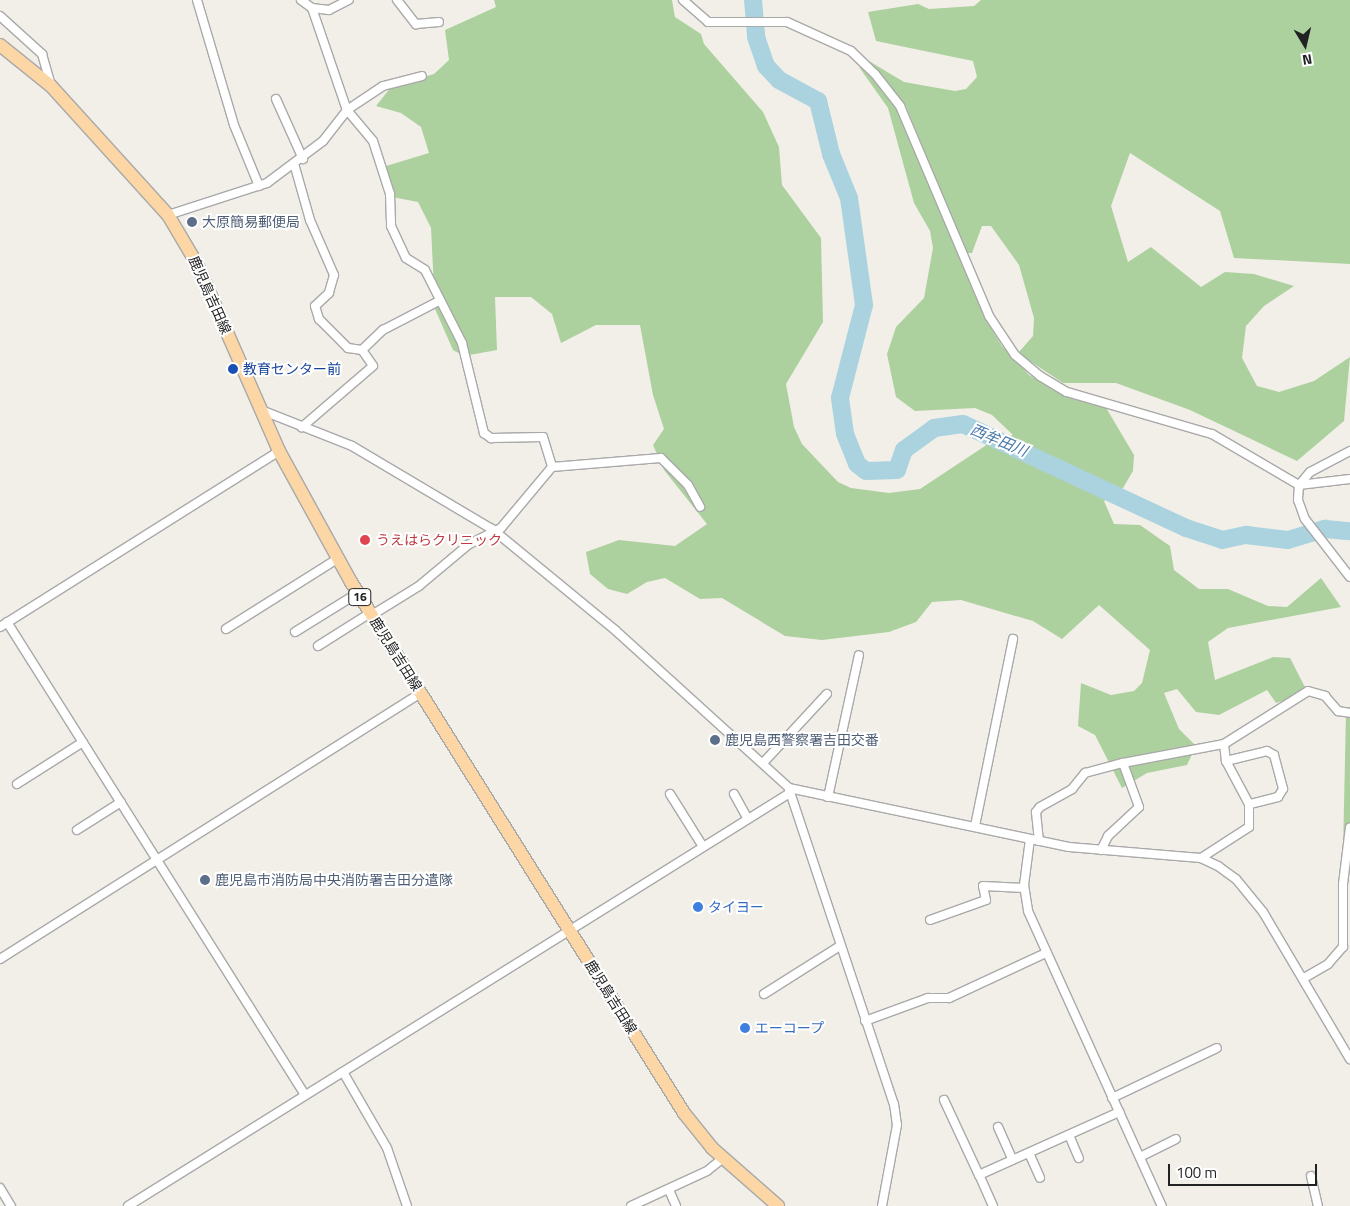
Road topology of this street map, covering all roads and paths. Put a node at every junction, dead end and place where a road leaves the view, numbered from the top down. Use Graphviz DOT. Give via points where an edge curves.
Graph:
graph roads {
  1 [pos="197,0"];
  2 [pos="301,0"];
  3 [pos="349,0"];
  4 [pos="397,0"];
  5 [pos="683,0"];
  6 [pos="312,8"];
  7 [pos="0,16"];
  8 [pos="439,22"];
  9 [pos="0,45"];
  10 [pos="422,76"];
  11 [pos="51,86"];
  12 [pos="276,100"];
  13 [pos="347,110"];
  14 [pos="303,159"];
  15 [pos="295,166"];
  16 [pos="259,186"];
  17 [pos="168,215"];
  18 [pos="439,301"];
  19 [pos="362,350"];
  20 [pos="260,410"];
  21 [pos="302,427"];
  22 [pos="279,451"];
  23 [pos="1350,451"];
  24 [pos="552,467"];
  25 [pos="1350,479"];
  26 [pos="1299,485"];
  27 [pos="700,507"];
  28 [pos="492,529"];
  29 [pos="337,559"];
  30 [pos="1350,577"];
  31 [pos="358,593"];
  32 [pos="371,614"];
  33 [pos="7,622"];
  34 [pos="0,627"];
  35 [pos="226,629"];
  36 [pos="295,632"];
  37 [pos="1013,639"];
  38 [pos="318,646"];
  39 [pos="860,655"];
  40 [pos="421,693"];
  41 [pos="827,694"];
  42 [pos="1350,713"];
  43 [pos="83,742"];
  44 [pos="1224,744"];
  45 [pos="1226,760"];
  46 [pos="763,763"];
  47 [pos="1123,763"];
  48 [pos="17,784"];
  49 [pos="788,791"];
  50 [pos="670,794"];
  51 [pos="734,794"];
  52 [pos="828,797"];
  53 [pos="121,802"];
  54 [pos="1249,804"];
  55 [pos="747,817"];
  56 [pos="976,826"];
  57 [pos="1350,827"];
  58 [pos="77,830"];
  59 [pos="1030,839"];
  60 [pos="1039,841"];
  61 [pos="702,845"];
  62 [pos="1102,850"];
  63 [pos="1201,858"];
  64 [pos="157,860"];
  65 [pos="1024,888"];
  66 [pos="930,920"];
  67 [pos="569,928"];
  68 [pos="840,946"];
  69 [pos="1046,954"];
  70 [pos="0,959"];
  71 [pos="1304,978"];
  72 [pos="764,994"];
  73 [pos="865,1021"];
  74 [pos="1217,1048"];
  75 [pos="1350,1059"];
  76 [pos="343,1072"];
  77 [pos="305,1095"];
  78 [pos="1112,1098"];
  79 [pos="944,1100"];
  80 [pos="1119,1112"];
  81 [pos="998,1127"];
  82 [pos="1069,1135"];
  83 [pos="1176,1139"];
  84 [pos="1029,1153"];
  85 [pos="1140,1157"];
  86 [pos="723,1158"];
  87 [pos="1079,1158"];
  88 [pos="1013,1160"];
  89 [pos="979,1175"];
  90 [pos="1311,1176"];
  91 [pos="1040,1178"];
  92 [pos="0,1188"];
  93 [pos="669,1190"];
  94 [pos="11,1206"];
  95 [pos="128,1206"];
  96 [pos="407,1206"];
  97 [pos="631,1206"];
  98 [pos="676,1206"];
  99 [pos="778,1206"];
  100 [pos="882,1206"];
  101 [pos="993,1206"];
  102 [pos="1162,1206"];
  103 [pos="1318,1206"];
  1 -- 16 [label="street" via="234,124"];
  2 -- 6 [label="street"];
  3 -- 6 [label="street" via="328,10"];
  4 -- 8 [label="street" via="416,24"];
  5 -- 26 [label="street" via="704,21 786,22 851,51 900,106 988,316 1026,366 1067,392 1212,434"];
  6 -- 13 [label="street"];
  7 -- 11 [label="street" via="42,54"];
  9 -- 11 [label="main road, 鹿児島吉田線 / 16"];
  10 -- 13 [label="street" via="384,86"];
  11 -- 17 [label="main road, 鹿児島吉田線 / 16"];
  12 -- 14 [label="street"];
  13 -- 14 [label="street"];
  13 -- 18 [label="street" via="373,141 390,194 391,226 406,258 424,270"];
  14 -- 15 [label="street"];
  15 -- 16 [label="street"];
  15 -- 19 [label="street" via="310,220 334,275 329,293 315,306 319,319 348,348"];
  16 -- 17 [label="street"];
  17 -- 20 [label="main road, 鹿児島吉田線 / 16" via="197,264"];
  18 -- 19 [label="street" via="383,330"];
  18 -- 24 [label="street" via="462,343 484,433 491,438 543,437"];
  19 -- 21 [label="street" via="373,366 366,376"];
  20 -- 21 [label="street"];
  20 -- 22 [label="main road, 鹿児島吉田線 / 16"];
  21 -- 28 [label="street" via="352,446"];
  22 -- 29 [label="main road, 鹿児島吉田線 / 16"];
  22 -- 33 [label="street"];
  23 -- 26 [label="street" via="1310,472"];
  24 -- 27 [label="street" via="660,458 688,485"];
  24 -- 28 [label="street" via="501,528"];
  25 -- 26 [label="street"];
  26 -- 30 [label="street" via="1300,512"];
  28 -- 32 [label="street" via="419,586"];
  28 -- 46 [label="street" via="616,630"];
  29 -- 31 [label="main road, 鹿児島吉田線 / 16"];
  29 -- 35 [label="street"];
  31 -- 32 [label="main road, 鹿児島吉田線 / 16"];
  31 -- 36 [label="street"];
  32 -- 38 [label="street"];
  32 -- 40 [label="main road, 鹿児島吉田線 / 16"];
  33 -- 34 [label="street"];
  33 -- 43 [label="street"];
  37 -- 56 [label="street"];
  39 -- 52 [label="street"];
  40 -- 64 [label="street"];
  40 -- 67 [label="main road, 鹿児島吉田線 / 16"];
  41 -- 46 [label="street"];
  42 -- 44 [label="street" via="1338,711 1325,696 1308,692"];
  43 -- 48 [label="street"];
  43 -- 53 [label="street"];
  44 -- 45 [label="street"];
  44 -- 47 [label="street"];
  45 -- 54 [label="street"];
  45 -- 54 [label="street" via="1267,751 1274,754 1283,790 1278,797"];
  46 -- 49 [label="street"];
  47 -- 60 [label="street" via="1085,774 1072,789 1040,807 1036,812"];
  47 -- 62 [label="street" via="1139,808 1108,836"];
  49 -- 52 [label="street"];
  49 -- 55 [label="street"];
  49 -- 68 [label="street"];
  50 -- 61 [label="street"];
  51 -- 55 [label="street"];
  52 -- 56 [label="street"];
  53 -- 58 [label="street"];
  53 -- 64 [label="street"];
  54 -- 63 [label="street" via="1249,827"];
  55 -- 61 [label="street"];
  56 -- 59 [label="street"];
  57 -- 71 [label="street" via="1343,884 1343,947 1328,964"];
  59 -- 60 [label="street"];
  59 -- 65 [label="street"];
  60 -- 62 [label="street"];
  61 -- 67 [label="street"];
  62 -- 63 [label="street"];
  63 -- 71 [label="street" via="1236,879"];
  64 -- 70 [label="street"];
  64 -- 77 [label="street"];
  65 -- 66 [label="street" via="983,886 986,900"];
  65 -- 69 [label="street" via="1028,910"];
  67 -- 76 [label="street"];
  67 -- 86 [label="main road, 鹿児島吉田線 / 16" via="684,1113"];
  68 -- 72 [label="street"];
  68 -- 73 [label="street"];
  69 -- 73 [label="street" via="948,998 928,998"];
  69 -- 78 [label="street"];
  71 -- 75 [label="street"];
  73 -- 100 [label="street" via="897,1125"];
  74 -- 78 [label="street"];
  76 -- 77 [label="street"];
  76 -- 96 [label="street" via="387,1148"];
  77 -- 95 [label="street"];
  78 -- 80 [label="street"];
  79 -- 89 [label="street"];
  80 -- 82 [label="street"];
  80 -- 85 [label="street"];
  81 -- 88 [label="street"];
  82 -- 84 [label="street"];
  82 -- 87 [label="street"];
  83 -- 85 [label="street"];
  84 -- 88 [label="street"];
  84 -- 91 [label="street"];
  85 -- 102 [label="street"];
  86 -- 93 [label="street"];
  86 -- 99 [label="main road, 鹿児島吉田線 / 16"];
  88 -- 89 [label="street"];
  89 -- 101 [label="street"];
  90 -- 103 [label="street"];
  92 -- 94 [label="street"];
  93 -- 97 [label="street"];
  93 -- 98 [label="street"];
}
